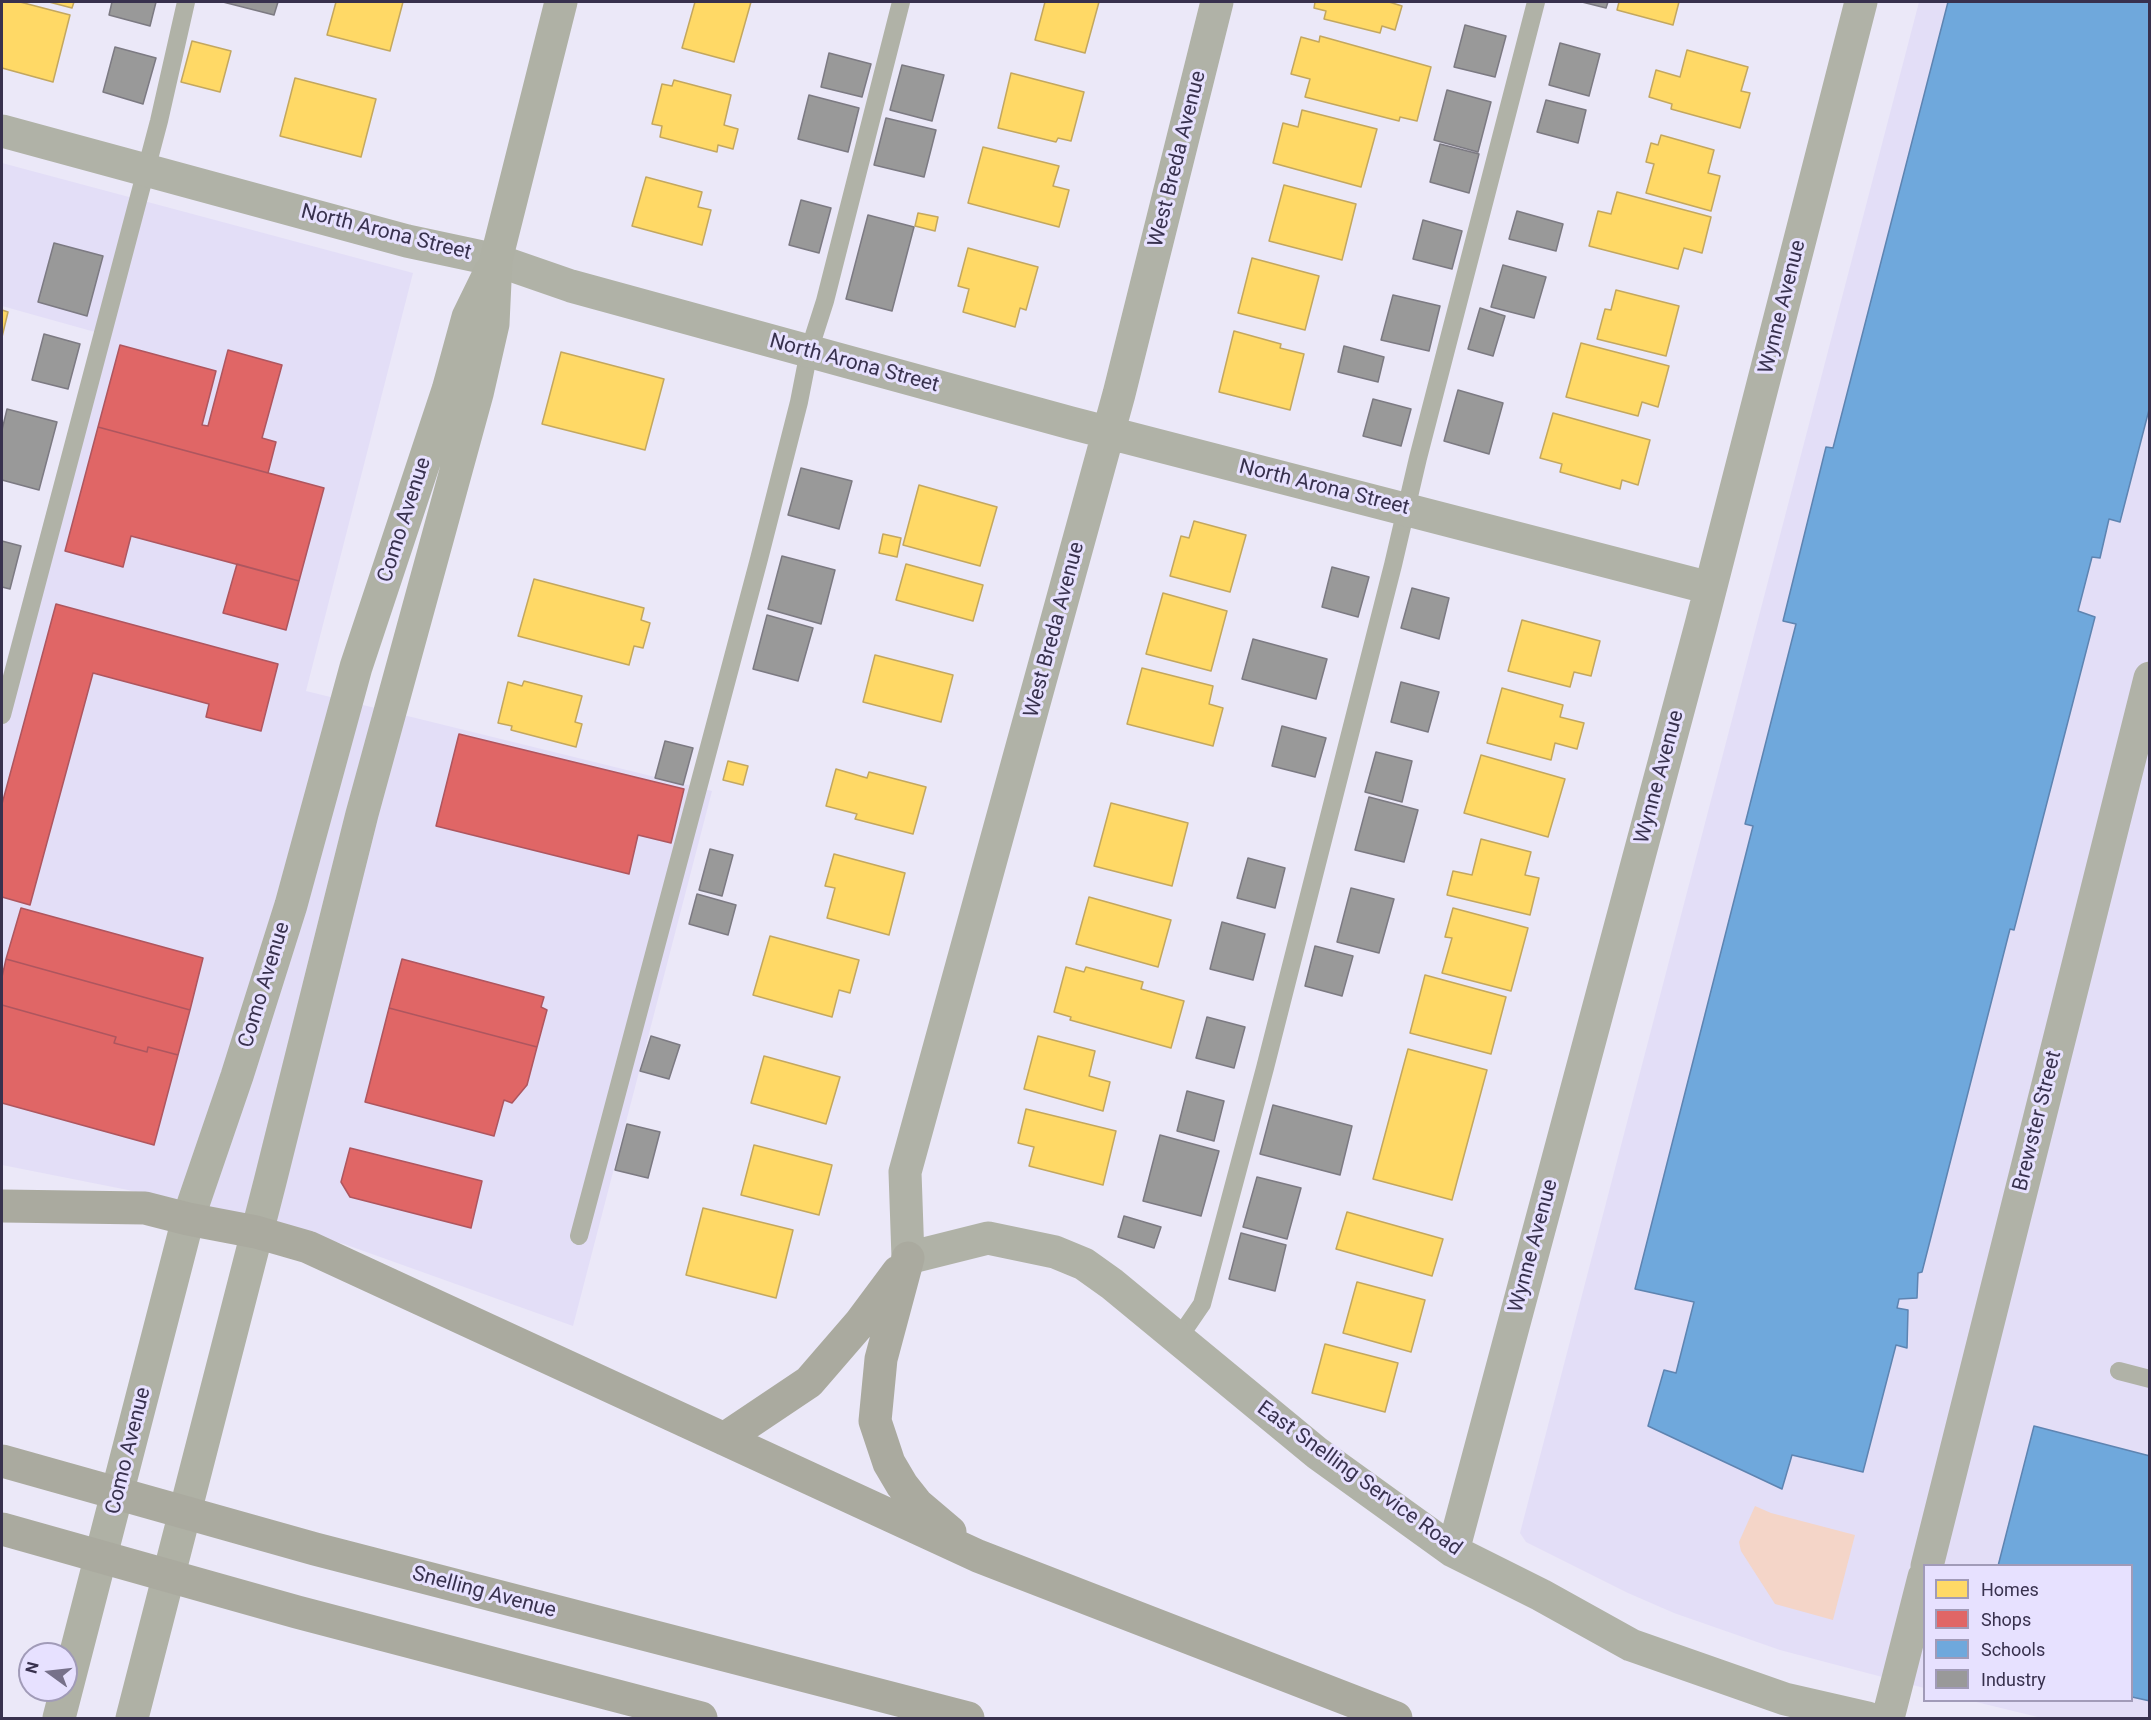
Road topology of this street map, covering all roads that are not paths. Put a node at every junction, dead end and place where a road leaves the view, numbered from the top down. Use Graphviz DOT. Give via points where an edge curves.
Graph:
graph roads {
  1 [pos="186,2"];
  2 [pos="561,2"];
  3 [pos="901,2"];
  4 [pos="1217,2"];
  5 [pos="1536,2"];
  6 [pos="1861,2"];
  7 [pos="2,131"];
  8 [pos="146,170"];
  9 [pos="496,260"];
  10 [pos="809,351"];
  11 [pos="1108,431"];
  12 [pos="1407,510"];
  13 [pos="1710,588"];
  14 [pos="2150,678"];
  15 [pos="2,715"];
  16 [pos="2,1206"];
  17 [pos="188,1219"];
  18 [pos="256,1232"];
  19 [pos="579,1236"];
  20 [pos="908,1258"];
  21 [pos="1178,1340"];
  22 [pos="2119,1371"];
  23 [pos="2150,1379"];
  24 [pos="723,1439"];
  25 [pos="3,1461"];
  26 [pos="2,1529"];
  27 [pos="1453,1551"];
  28 [pos="978,1556"];
  29 [pos="1928,1564"];
  30 [pos="1923,1581"];
  31 [pos="59,1719"];
  32 [pos="132,1719"];
  33 [pos="701,1719"];
  34 [pos="968,1719"];
  35 [pos="1396,1719"];
  36 [pos="1868,1719"];
  37 [pos="1888,1719"];
  1 -- 8 [label="lane"];
  2 -- 9 [label="main road, Como Avenue"];
  3 -- 10 [label="lane"];
  4 -- 11 [label="street, West Breda Avenue"];
  5 -- 12 [label="lane"];
  6 -- 13 [label="street, Wynne Avenue"];
  7 -- 8 [label="street, North Arona Street"];
  8 -- 9 [label="street, North Arona Street" via="407,241"];
  8 -- 15 [label="lane"];
  9 -- 10 [label="street, North Arona Street" via="571,286"];
  9 -- 17 [label="main road, Como Avenue" via="468,317 448,390 356,666 291,905"];
  9 -- 18 [label="main road, Como Avenue" via="493,324 477,394 362,814"];
  10 -- 11 [label="street, North Arona Street"];
  10 -- 19 [label="lane" via="759,559"];
  11 -- 12 [label="street, North Arona Street"];
  11 -- 20 [label="street, West Breda Avenue" via="905,1172"];
  12 -- 13 [label="street, North Arona Street"];
  12 -- 21 [label="lane" via="1202,1304"];
  13 -- 27 [label="street, Wynne Avenue"];
  14 -- 29 [label="street, Brewster Street"];
  16 -- 17 [label="main road" via="145,1208"];
  17 -- 18 [label="main road"];
  17 -- 31 [label="main road, Como Avenue"];
  18 -- 24 [label="main road" via="308,1247"];
  18 -- 32 [label="main road, Como Avenue"];
  20 -- 21 [label="street, East Snelling Service Road" via="988,1238 1055,1252 1084,1264 1112,1284"];
  20 -- 24 [label="main road" via="860,1323 809,1382"];
  20 -- 28 [label="main road" via="881,1359 875,1421 889,1463 902,1485 917,1504"];
  21 -- 27 [label="street, East Snelling Service Road" via="1317,1453"];
  22 -- 23 [label="lane"];
  24 -- 28 [label="main road"];
  25 -- 34 [label="main road, Snelling Avenue" via="315,1549"];
  26 -- 33 [label="main road"];
  27 -- 36 [label="street, East Snelling Service Road" via="1631,1645 1785,1699"];
  28 -- 35 [label="main road"];
  30 -- 37 [label="street"];
}
